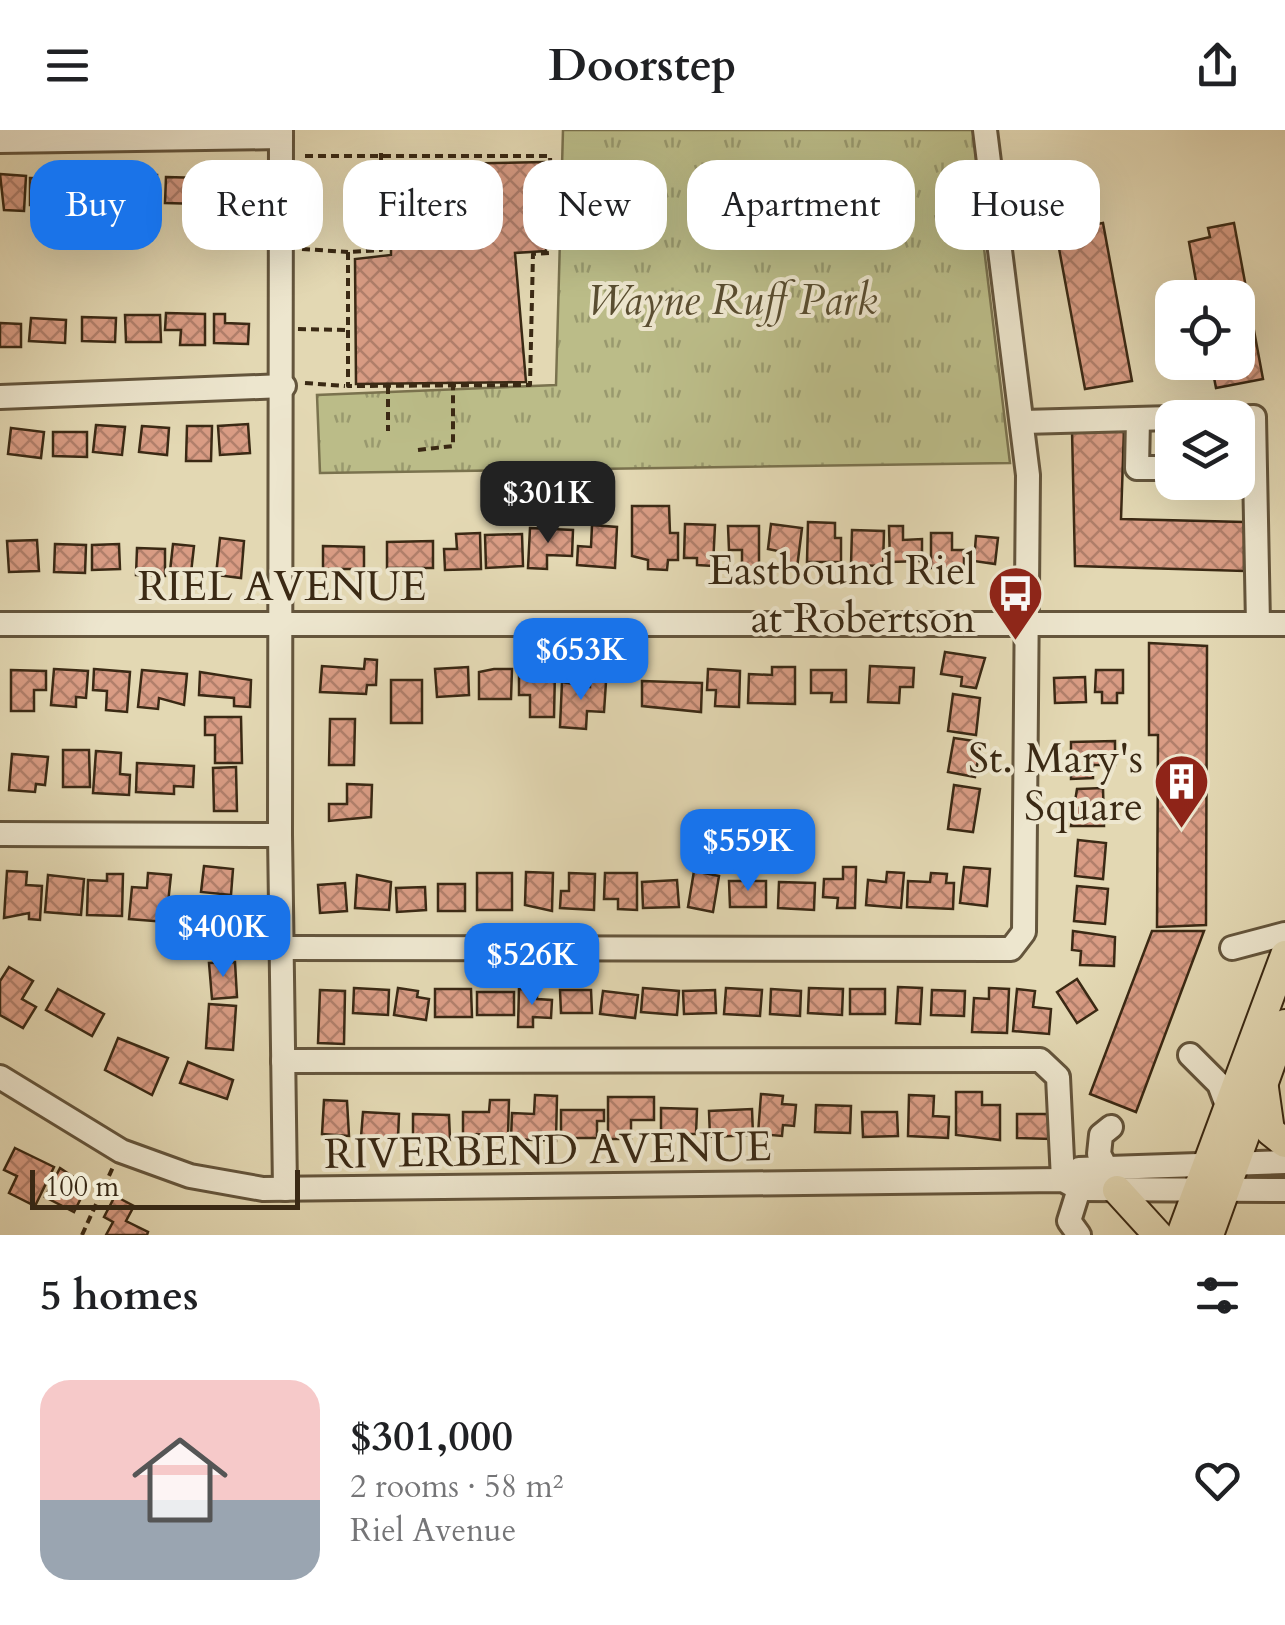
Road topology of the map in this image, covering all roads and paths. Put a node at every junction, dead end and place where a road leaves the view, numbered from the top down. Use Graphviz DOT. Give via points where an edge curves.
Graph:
graph roads {
  1 [pos="985,130"];
  2 [pos="281,134"];
  3 [pos="0,141"];
  4 [pos="382,153"];
  5 [pos="305,156"];
  6 [pos="281,160"];
  7 [pos="282,250"];
  8 [pos="348,252"];
  9 [pos="283,328"];
  10 [pos="348,330"];
  11 [pos="295,385"];
  12 [pos="453,385"];
  13 [pos="348,386"];
  14 [pos="388,386"];
  15 [pos="0,397"];
  16 [pos="1155,418"];
  17 [pos="1138,419"];
  18 [pos="1023,422"];
  19 [pos="388,431"];
  20 [pos="418,450"];
  21 [pos="1155,468"];
  22 [pos="1246,500"];
  23 [pos="280,622"];
  24 [pos="0,624"];
  25 [pos="1285,624"];
  26 [pos="1024,625"];
  27 [pos="1247,631"];
  28 [pos="0,834"];
  29 [pos="280,835"];
  30 [pos="1285,934"];
  31 [pos="283,948"];
  32 [pos="1232,948"];
  33 [pos="1285,956"];
  34 [pos="1285,1024"];
  35 [pos="1190,1055"];
  36 [pos="284,1060"];
  37 [pos="0,1078"];
  38 [pos="1264,1081"];
  39 [pos="1228,1108"];
  40 [pos="1111,1127"];
  41 [pos="1285,1144"];
  42 [pos="121,1151"];
  43 [pos="1285,1162"];
  44 [pos="1221,1163"];
  45 [pos="1112,1180"];
  46 [pos="1072,1185"];
  47 [pos="285,1189"];
  48 [pos="1226,1190"];
  49 [pos="1197,1192"];
  50 [pos="1284,1193"];
  51 [pos="1075,1232"];
  52 [pos="82,1235"];
  53 [pos="1158,1235"];
  54 [pos="1181,1235"];
  55 [pos="1209,1235"];
  1 -- 18 [label="street"];
  2 -- 3 [label="street"];
  2 -- 6 [label="street"];
  4 -- 5 [label="path"];
  4 -- 8 [label="path" via="381,250"];
  4 -- 12 [label="path" via="550,156 552,208 562,230 550,241 549,253 532,254 533,382"];
  7 -- 8 [label="path"];
  7 -- 9 [label="street"];
  8 -- 10 [label="path"];
  9 -- 10 [label="path"];
  9 -- 11 [label="street"];
  10 -- 13 [label="path"];
  11 -- 13 [label="path"];
  11 -- 15 [label="street"];
  11 -- 23 [label="street"];
  12 -- 14 [label="path"];
  12 -- 20 [label="path" via="452,446"];
  13 -- 14 [label="path"];
  14 -- 19 [label="path"];
  16 -- 17 [label="street"];
  17 -- 18 [label="street"];
  17 -- 21 [label="street" via="1137,468"];
  18 -- 26 [label="street"];
  22 -- 27 [label="street"];
  23 -- 24 [label="street, RIEL AVENUE"];
  23 -- 26 [label="street, RIEL AVENUE"];
  23 -- 29 [label="street"];
  25 -- 27 [label="street, RIEL AVENUE"];
  26 -- 27 [label="street, RIEL AVENUE"];
  26 -- 31 [label="street" via="1024,932 1011,949"];
  28 -- 29 [label="street"];
  29 -- 31 [label="street"];
  30 -- 32 [label="street"];
  31 -- 36 [label="street"];
  33 -- 39 [label="main road"];
  34 -- 38 [label="main road"];
  35 -- 39 [label="street" via="1219,1084"];
  36 -- 46 [label="street" via="1040,1060 1058,1077"];
  36 -- 47 [label="street"];
  37 -- 42 [label="street, RIVERBEND AVENUE"];
  38 -- 41 [label="main road" via="1270,1131"];
  38 -- 44 [label="main road"];
  39 -- 44 [label="main road"];
  40 -- 45 [label="street" via="1099,1141 1099,1154"];
  42 -- 47 [label="street, RIVERBEND AVENUE" via="190,1176"];
  42 -- 52 [label="path"];
  43 -- 44 [label="street, RIVERBEND AVENUE"];
  44 -- 45 [label="street, RIVERBEND AVENUE"];
  44 -- 48 [label="main road"];
  44 -- 49 [label="main road"];
  45 -- 46 [label="street, RIVERBEND AVENUE"];
  45 -- 49 [label="street, RIVERBEND AVENUE"];
  45 -- 53 [label="main road"];
  46 -- 47 [label="street, RIVERBEND AVENUE"];
  46 -- 51 [label="street"];
  48 -- 49 [label="street, RIVERBEND AVENUE"];
  48 -- 50 [label="street, RIVERBEND AVENUE"];
  48 -- 55 [label="main road"];
  49 -- 54 [label="main road"];
}
